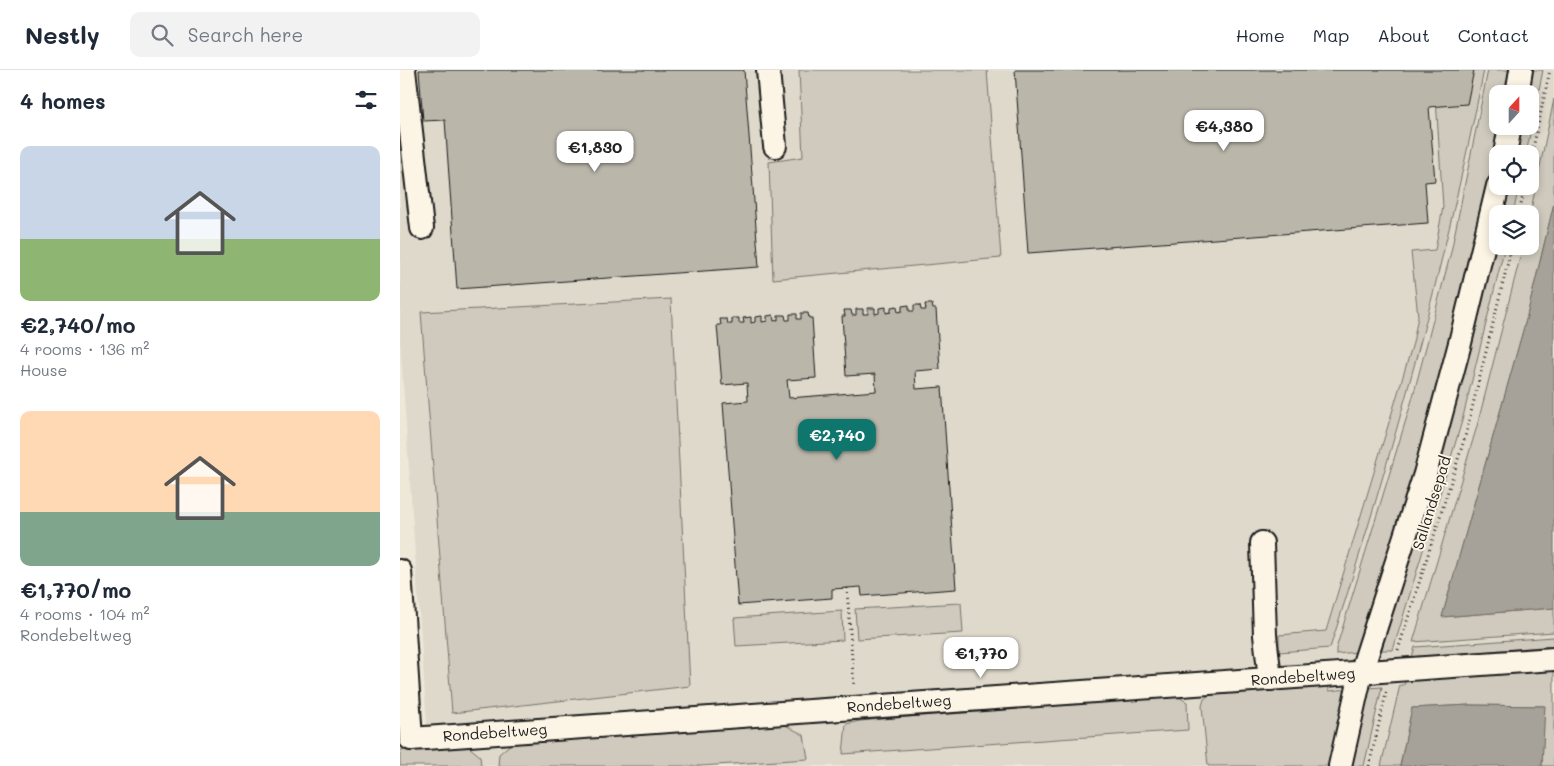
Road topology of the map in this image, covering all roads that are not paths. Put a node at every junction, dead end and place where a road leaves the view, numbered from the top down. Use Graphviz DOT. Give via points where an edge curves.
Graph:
graph roads {
  1 [pos="404,70"];
  2 [pos="768,70"];
  3 [pos="1521,70"];
  4 [pos="1518,85"];
  5 [pos="775,146"];
  6 [pos="408,179"];
  7 [pos="1496,195"];
  8 [pos="422,228"];
  9 [pos="1262,543"];
  10 [pos="400,571"];
  11 [pos="1554,659"];
  12 [pos="1361,673"];
  13 [pos="1270,679"];
  14 [pos="406,742"];
  15 [pos="1340,766"];
  1 -- 6 [label="street"];
  2 -- 5 [label="street"];
  3 -- 4 [label="street"];
  6 -- 8 [label="street"];
  7 -- 12 [label="street" via="1425,474"];
  9 -- 13 [label="street"];
  10 -- 14 [label="street, Rondebeltweg"];
  11 -- 12 [label="street, Rondebeltweg"];
  12 -- 13 [label="street, Rondebeltweg"];
  12 -- 15 [label="street"];
  13 -- 14 [label="street, Rondebeltweg"];
}
